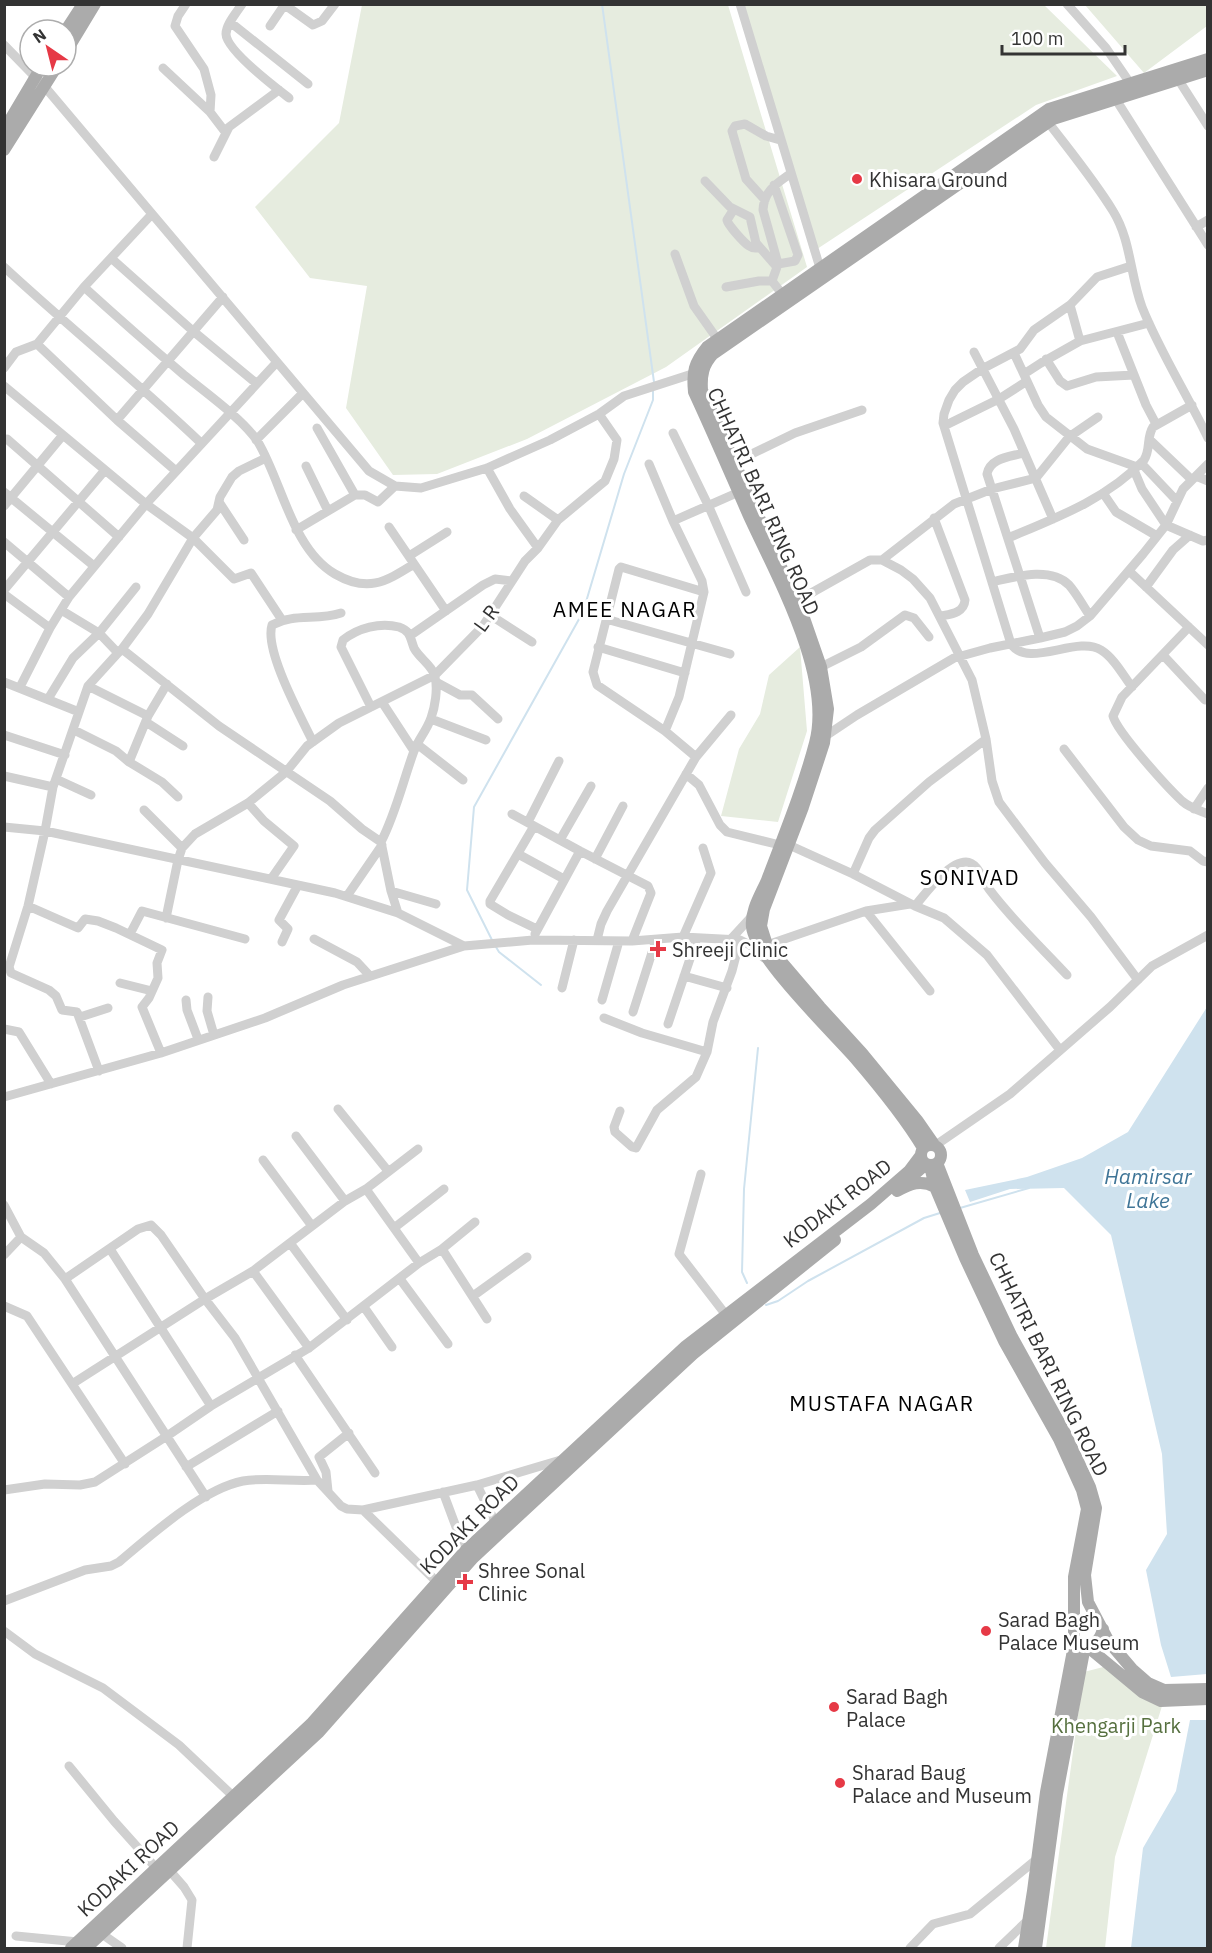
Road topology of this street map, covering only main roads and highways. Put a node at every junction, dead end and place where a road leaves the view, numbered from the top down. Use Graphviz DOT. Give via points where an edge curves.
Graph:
graph roads {
  1 [pos="83,4"];
  2 [pos="95,4"];
  3 [pos="74,18"];
  4 [pos="78,32"];
  5 [pos="1208,59"];
  6 [pos="1208,70"];
  7 [pos="34,78"];
  8 [pos="50,78"];
  9 [pos="4,130"];
  10 [pos="4,150"];
  11 [pos="821,739"];
  12 [pos="784,845"];
  13 [pos="931,1154"];
  14 [pos="935,1187"];
  15 [pos="897,1191"];
  16 [pos="1075,1624"];
  17 [pos="1103,1629"];
  18 [pos="1085,1646"];
  19 [pos="1208,1689"];
  20 [pos="1208,1699"];
  21 [pos="163,1870"];
  22 [pos="78,1946"];
  23 [pos="1024,1948"];
  24 [pos="1036,1948"];
  1 -- 3 [label="main road"];
  2 -- 4 [label="main road"];
  5 -- 11 [label="main road, CHHATRI BARI RING ROAD" via="1049,109 707,347 699,357 692,374 694,392 796,621 812,669"];
  6 -- 11 [label="main road, CHHATRI BARI RING ROAD" via="1048,122 706,362 701,375 702,390 797,601 821,667 828,710"];
  7 -- 9 [label="main road"];
  8 -- 10 [label="main road"];
  11 -- 12 [label="main road, CHHATRI BARI RING ROAD"];
  12 -- 13 [label="main road, CHHATRI BARI RING ROAD" via="761,926 767,945 917,1120"];
  12 -- 13 [label="main road, CHHATRI BARI RING ROAD" via="754,914 752,927 759,949"];
  13 -- 14 [label="main road, CHHATRI BARI RING ROAD"];
  13 -- 15 [label="main road, KODAKI ROAD"];
  13 -- 17 [label="main road, CHHATRI BARI RING ROAD" via="1012,1337 1090,1487 1096,1508 1085,1575 1086,1592"];
  13 -- 21 [label="main road, KODAKI ROAD" via="686,1346 495,1522 311,1724"];
  14 -- 15 [label="main road, KODAKI ROAD" via="917,1182"];
  14 -- 16 [label="main road, CHHATRI BARI RING ROAD" via="1004,1341 1059,1439 1082,1490 1087,1509 1074,1577"];
  15 -- 21 [label="main road, KODAKI ROAD" via="693,1354 473,1558 319,1732"];
  16 -- 18 [label="main road" via="1078,1639"];
  16 -- 23 [label="main road, CHHATRI BARI RING ROAD"];
  17 -- 18 [label="main road" via="1095,1644"];
  17 -- 19 [label="main road, CHHATRI BARI RING ROAD" via="1109,1642 1148,1683 1164,1690"];
  18 -- 20 [label="main road" via="1142,1692 1161,1701"];
  18 -- 24 [label="main road" via="1057,1794"];
  21 -- 22 [label="main road, KODAKI ROAD"];
  21 -- 22 [label="main road, KODAKI ROAD" via="102,1934"];
}
